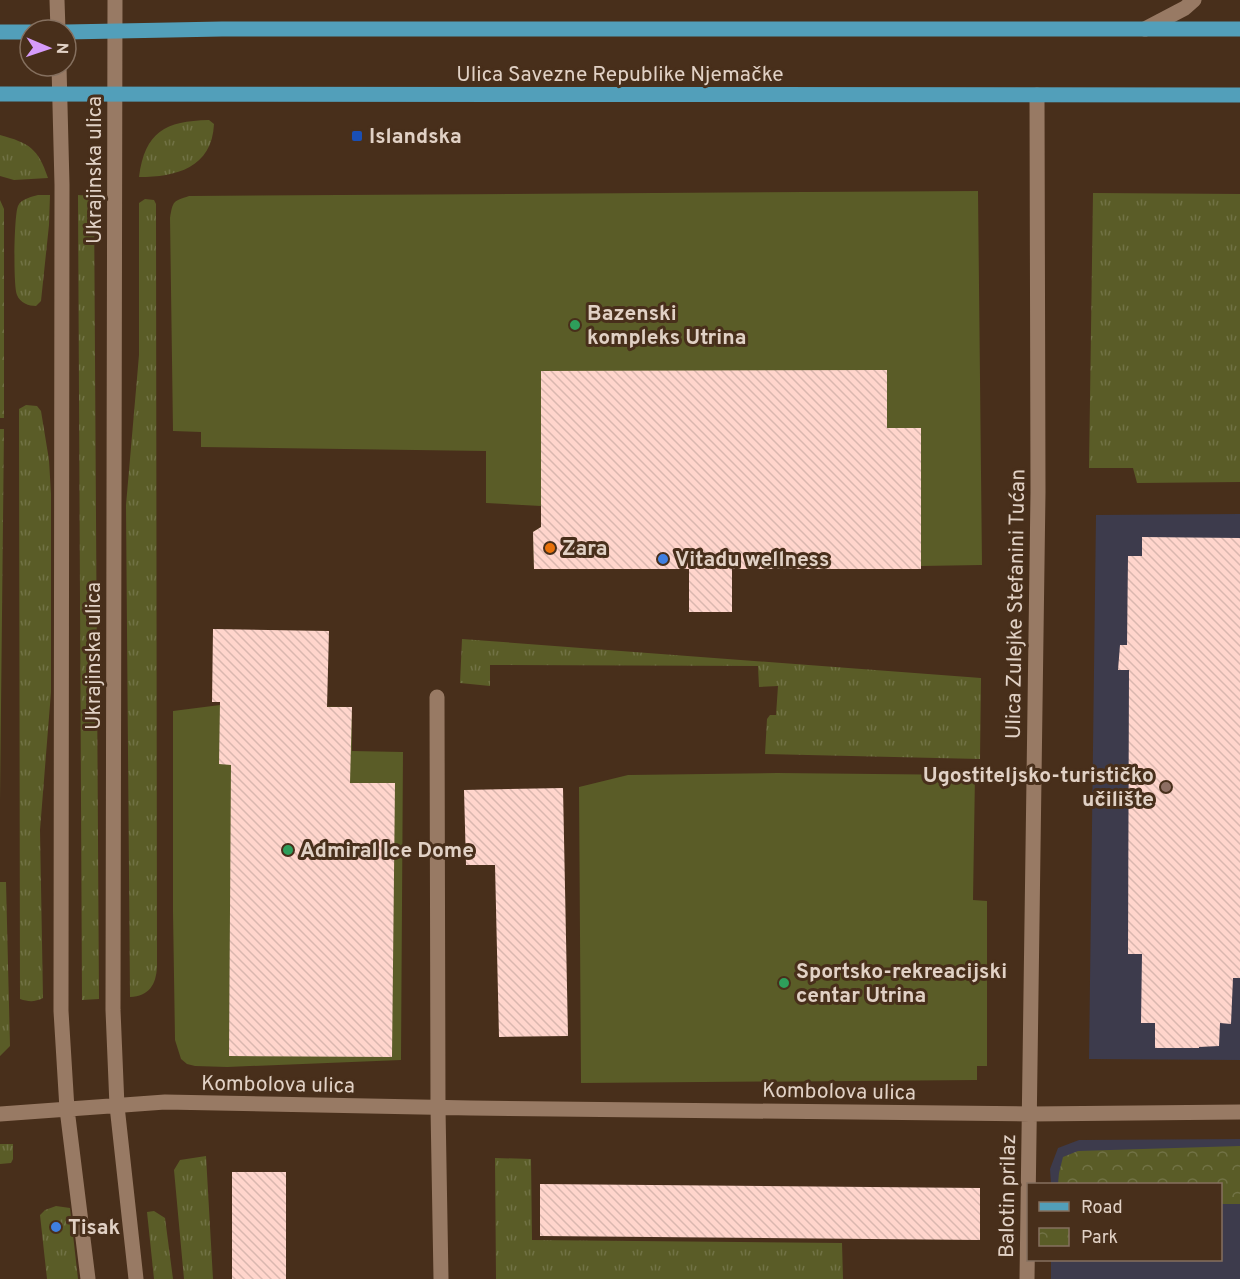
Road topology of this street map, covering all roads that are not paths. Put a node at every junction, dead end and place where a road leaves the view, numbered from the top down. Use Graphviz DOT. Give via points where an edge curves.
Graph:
graph roads {
  1 [pos="57,0"];
  2 [pos="115,0"];
  3 [pos="1194,0"];
  4 [pos="58,18"];
  5 [pos="1145,29"];
  6 [pos="1240,29"];
  7 [pos="115,31"];
  8 [pos="0,32"];
  9 [pos="18,32"];
  10 [pos="78,32"];
  11 [pos="59,78"];
  12 [pos="59,93"];
  13 [pos="115,93"];
  14 [pos="0,94"];
  15 [pos="1037,95"];
  16 [pos="1240,95"];
  17 [pos="438,697"];
  18 [pos="117,1106"];
  19 [pos="438,1108"];
  20 [pos="67,1109"];
  21 [pos="1240,1112"];
  22 [pos="0,1114"];
  23 [pos="1030,1114"];
  24 [pos="1029,1183"];
  25 [pos="1027,1261"];
  26 [pos="88,1279"];
  27 [pos="136,1279"];
  28 [pos="441,1279"];
  29 [pos="1027,1279"];
  1 -- 4 [label="street"];
  2 -- 7 [label="street, Ukrajinska ulica"];
  3 -- 5 [label="street"];
  5 -- 6 [label="main road, Ulica Savezne Republike Njemačke"];
  5 -- 7 [label="main road, Ulica Savezne Republike Njemačke"];
  7 -- 10 [label="main road, Ulica Savezne Republike Njemačke"];
  7 -- 13 [label="street, Ukrajinska ulica"];
  8 -- 9 [label="main road"];
  11 -- 12 [label="street, Ukrajinska ulica"];
  12 -- 13 [label="main road, Ulica Savezne Republike Njemačke"];
  12 -- 14 [label="main road, Ulica Savezne Republike Njemačke"];
  12 -- 20 [label="street, Ukrajinska ulica" via="61,1011"];
  13 -- 15 [label="main road, Ulica Savezne Republike Njemačke"];
  13 -- 18 [label="street, Ukrajinska ulica" via="113,1010"];
  15 -- 16 [label="main road, Ulica Savezne Republike Njemačke"];
  15 -- 23 [label="street, Ulica Zulejke Stefanini Tućan" via="1038,492"];
  17 -- 19 [label="street"];
  18 -- 19 [label="street, Kombolova ulica" via="165,1102"];
  18 -- 20 [label="street, Kombolova ulica"];
  18 -- 27 [label="street, Ukrajinska ulica"];
  19 -- 23 [label="street, Kombolova ulica"];
  19 -- 28 [label="street"];
  20 -- 22 [label="street, Kombolova ulica"];
  20 -- 26 [label="street, Ukrajinska ulica"];
  21 -- 23 [label="street, Kombolova ulica"];
  23 -- 24 [label="street, Balotin prilaz"];
  25 -- 29 [label="street, Balotin prilaz"];
}
